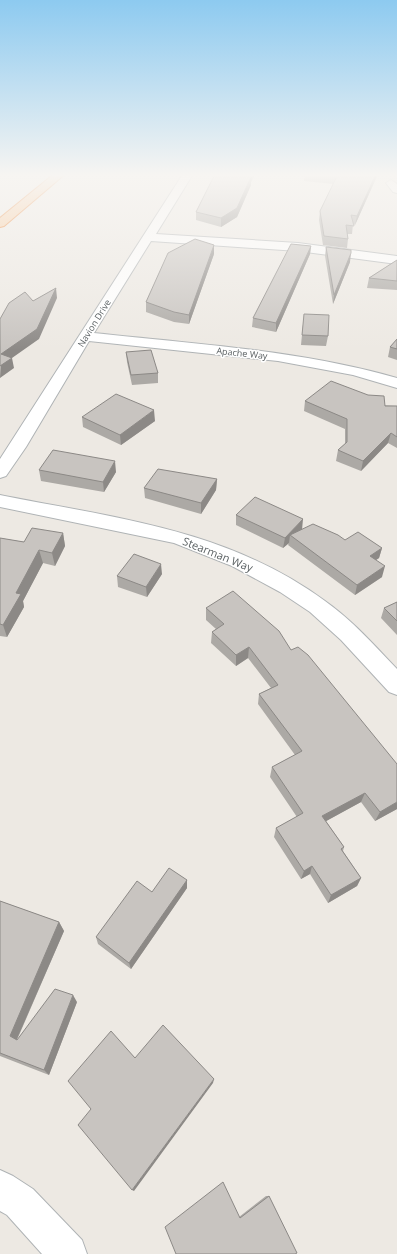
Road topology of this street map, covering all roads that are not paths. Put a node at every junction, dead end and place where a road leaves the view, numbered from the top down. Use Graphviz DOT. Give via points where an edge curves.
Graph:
graph roads {
  1 [pos="152,233"];
  2 [pos="149,237"];
  3 [pos="395,257"];
  4 [pos="85,336"];
  5 [pos="397,383"];
  6 [pos="0,472"];
  7 [pos="0,501"];
  8 [pos="397,685"];
  9 [pos="0,1189"];
  10 [pos="68,1254"];
  1 -- 2 [label="street, Navion Drive"];
  2 -- 3 [label="street" via="298,247"];
  2 -- 4 [label="street, Navion Drive"];
  4 -- 5 [label="street, Apache Way" via="278,357 355,371"];
  4 -- 6 [label="street, Navion Drive"];
  7 -- 8 [label="street, Stearman Way" via="173,536 238,559 272,577 332,618"];
  9 -- 10 [label="street" via="20,1202"];
}
